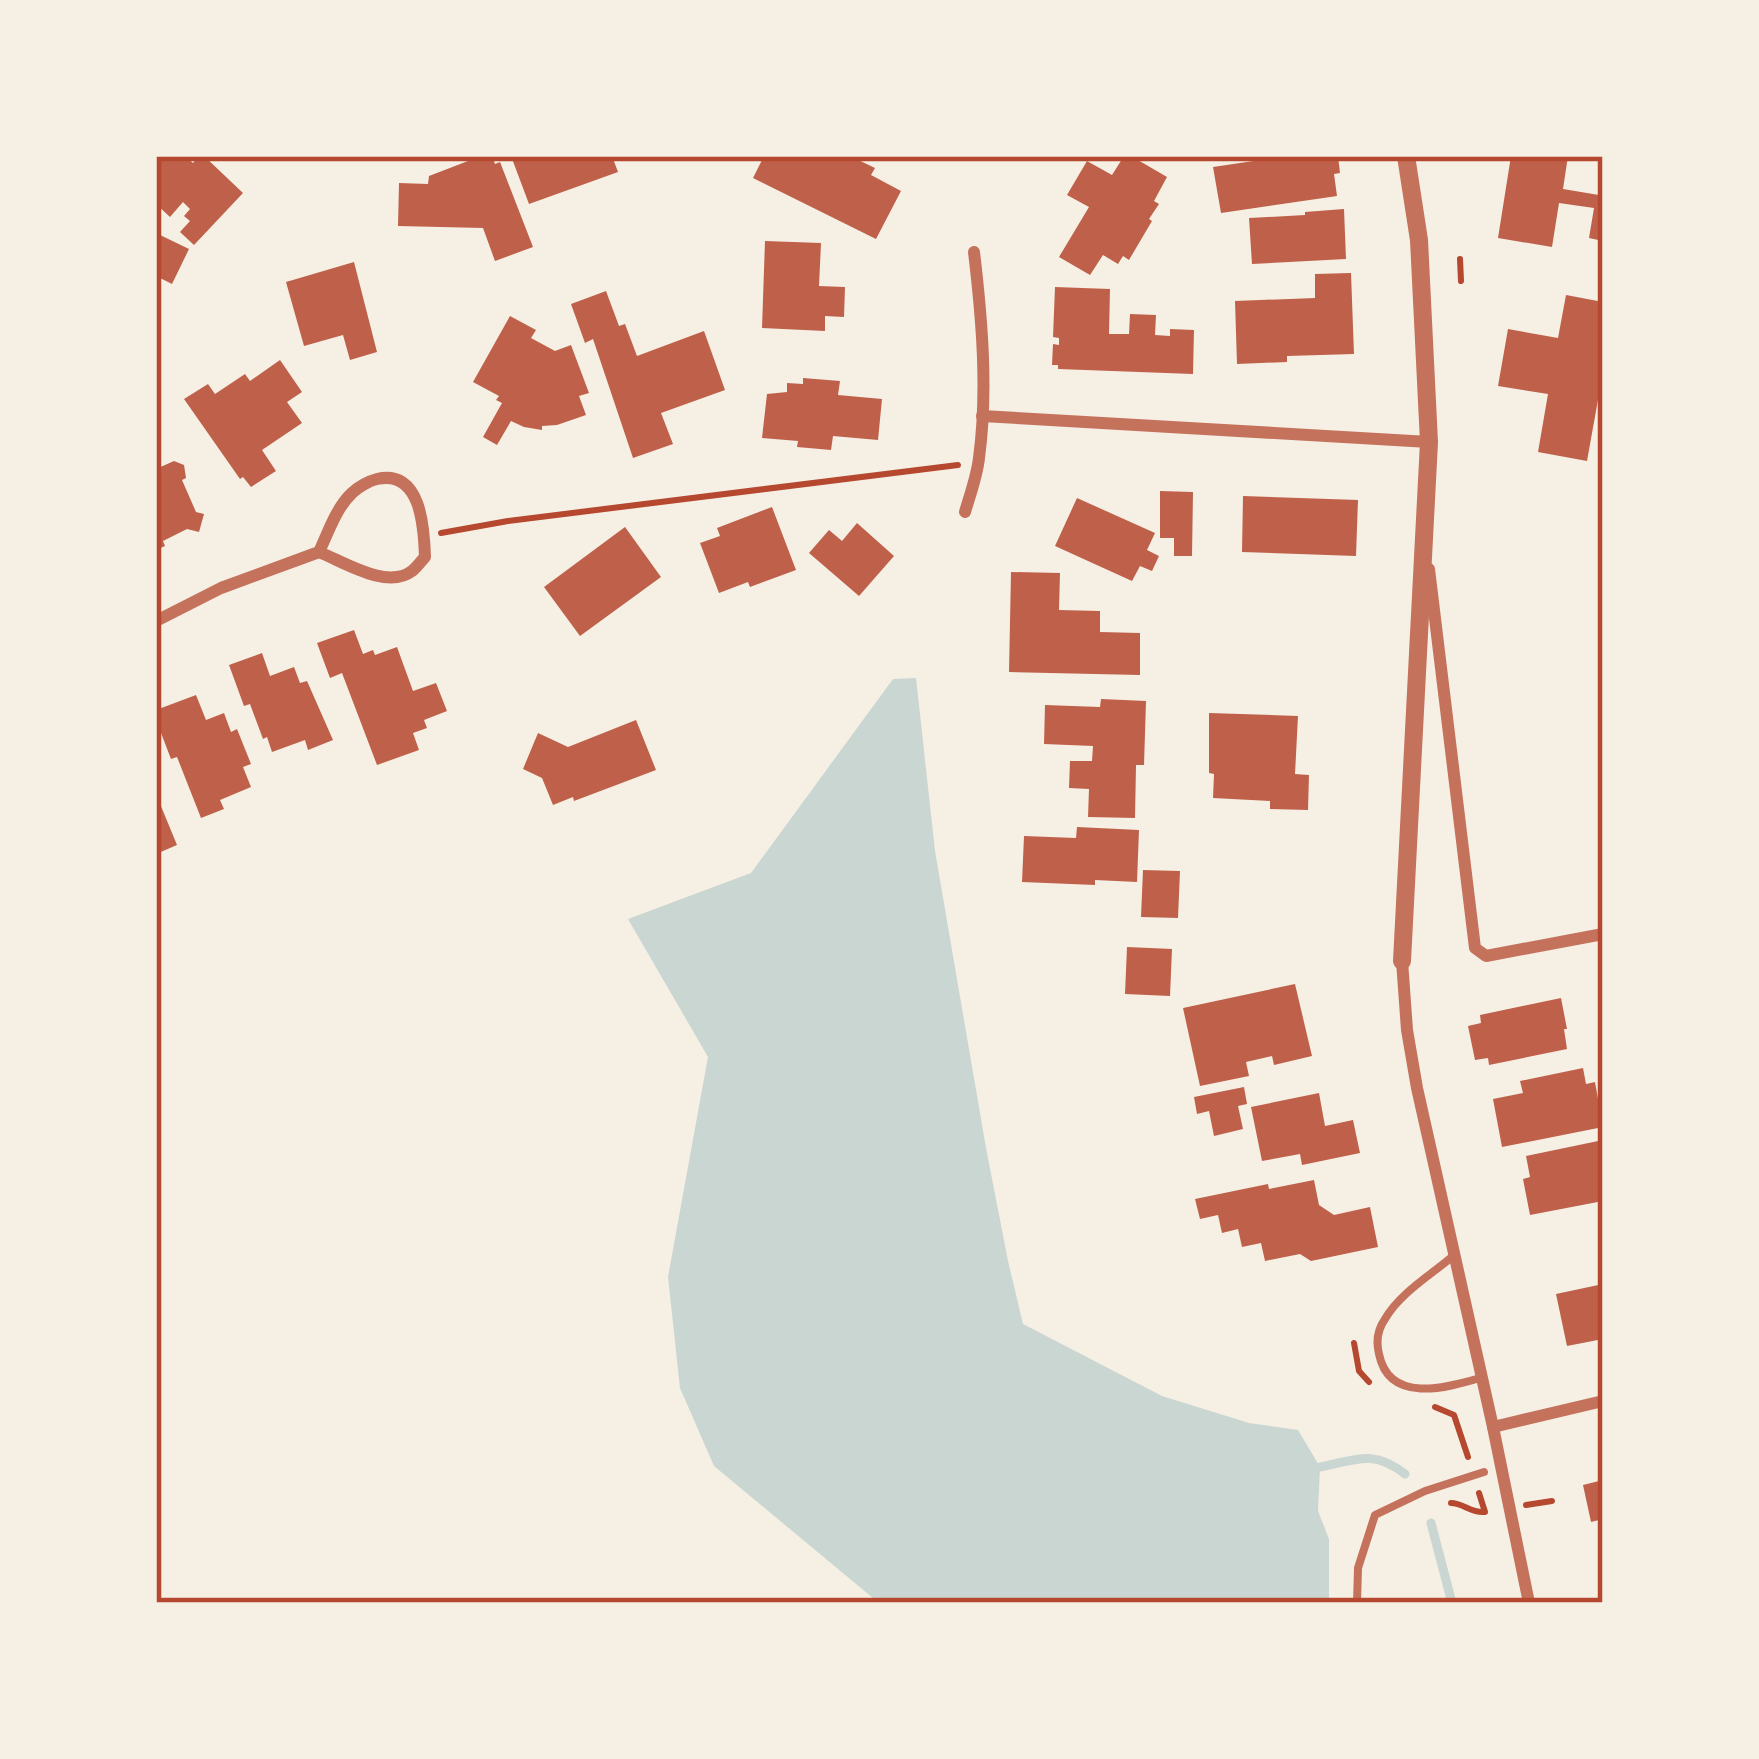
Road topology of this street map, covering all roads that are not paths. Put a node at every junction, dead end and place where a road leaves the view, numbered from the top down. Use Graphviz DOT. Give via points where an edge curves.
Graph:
graph roads {
  1 [pos="1406,156"];
  2 [pos="974,251"];
  3 [pos="982,416"];
  4 [pos="1429,442"];
  5 [pos="964,512"];
  6 [pos="1425,532"];
  7 [pos="319,553"];
  8 [pos="156,621"];
  9 [pos="1603,934"];
  10 [pos="1402,961"];
  11 [pos="1455,1255"];
  12 [pos="1480,1378"];
  13 [pos="1603,1401"];
  14 [pos="1493,1427"];
  15 [pos="1478,1473"];
  16 [pos="1357,1603"];
  17 [pos="1529,1603"];
  1 -- 4 [label="street" via="1419,240"];
  2 -- 3 [label="street"];
  3 -- 4 [label="street"];
  3 -- 5 [label="street"];
  4 -- 6 [label="street"];
  6 -- 9 [label="street" via="1475,949 1486,956"];
  6 -- 10 [label="street"];
  7 -- 7 [label="street" via="353,491 394,478 412,490 425,556 410,573 384,577"];
  7 -- 8 [label="street" via="221,587"];
  10 -- 11 [label="street" via="1406,1030"];
  11 -- 12 [label="street"];
  11 -- 12 [label="lane" via="1383,1321 1380,1361 1394,1382 1416,1389"];
  12 -- 14 [label="street"];
  13 -- 14 [label="street"];
  14 -- 17 [label="street"];
  15 -- 16 [label="lane" via="1375,1515 1358,1568"];
}
